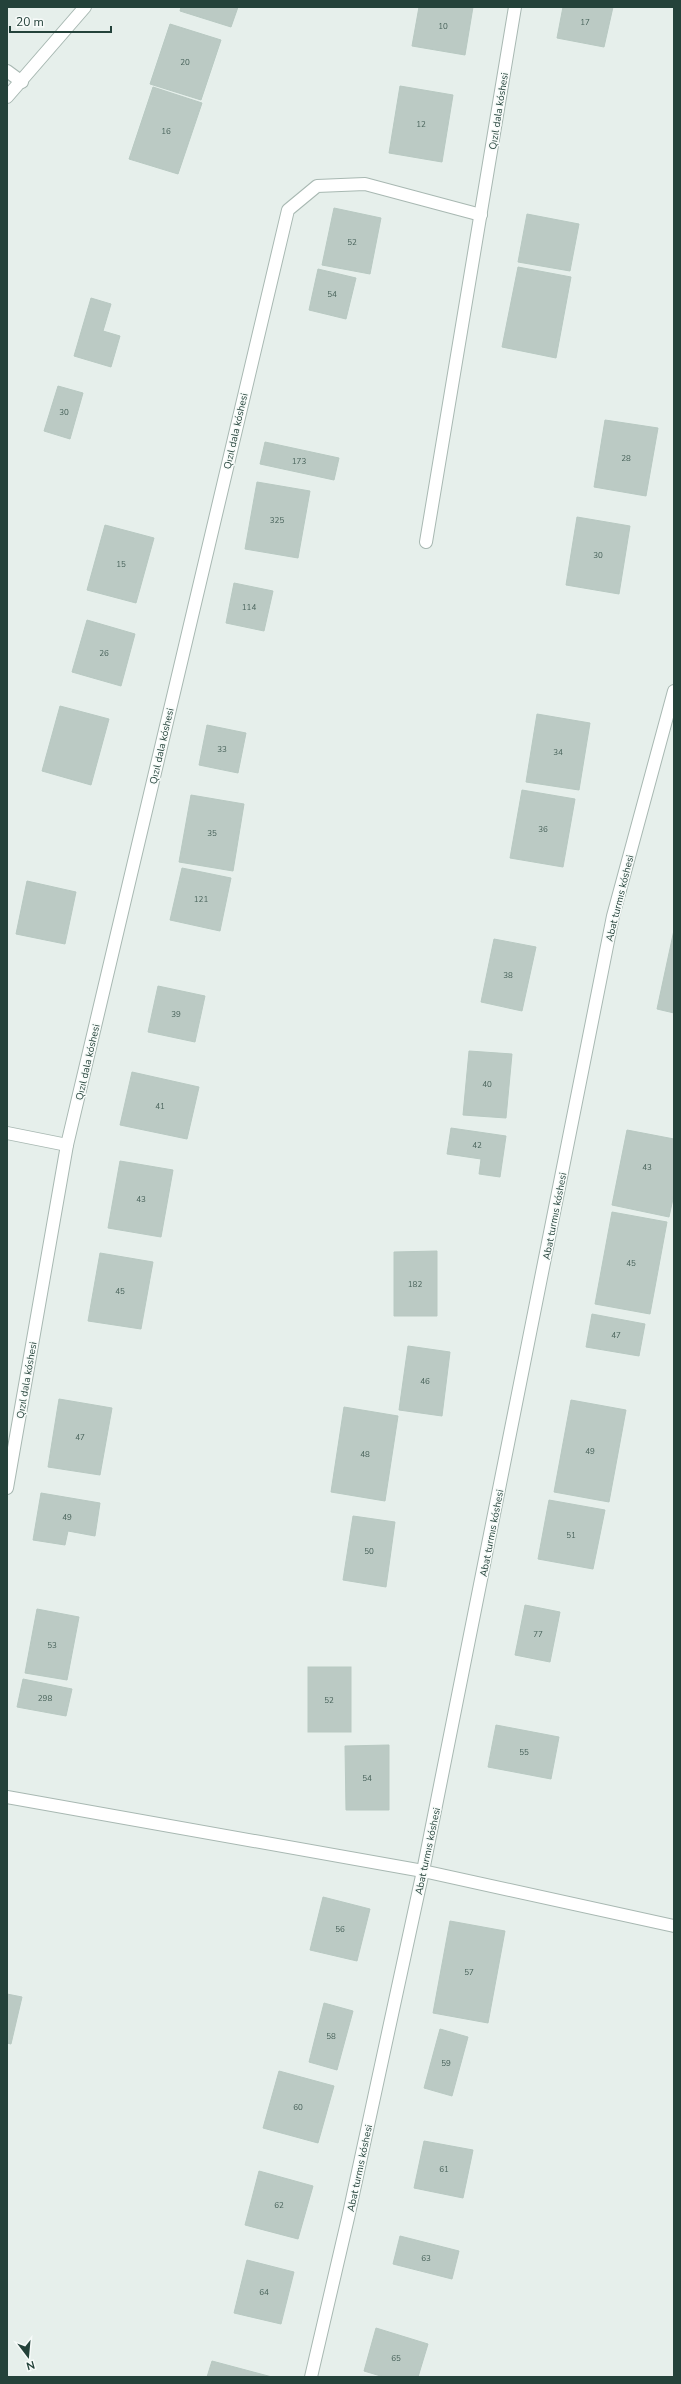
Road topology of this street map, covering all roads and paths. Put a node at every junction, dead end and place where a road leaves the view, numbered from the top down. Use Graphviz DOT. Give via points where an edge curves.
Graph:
graph roads {
  1 [pos="85,7"];
  2 [pos="516,7"];
  3 [pos="7,71"];
  4 [pos="22,82"];
  5 [pos="7,97"];
  6 [pos="481,215"];
  7 [pos="426,542"];
  8 [pos="674,691"];
  9 [pos="7,1133"];
  10 [pos="67,1145"];
  11 [pos="7,1488"];
  12 [pos="7,1797"];
  13 [pos="423,1871"];
  14 [pos="674,1926"];
  15 [pos="311,2377"];
  1 -- 4 [label="street"];
  2 -- 6 [label="street, Qızıl dala kóshesi"];
  3 -- 4 [label="street"];
  4 -- 5 [label="street"];
  6 -- 7 [label="street, Qızıl dala kóshesi"];
  6 -- 10 [label="street, Qızıl dala kóshesi" via="365,184 317,186 288,210"];
  8 -- 13 [label="street, Abat turmıs kóshesi" via="613,916"];
  9 -- 10 [label="street"];
  10 -- 11 [label="street, Qızıl dala kóshesi"];
  12 -- 13 [label="street"];
  13 -- 14 [label="street"];
  13 -- 15 [label="street, Abat turmıs kóshesi"];
}
